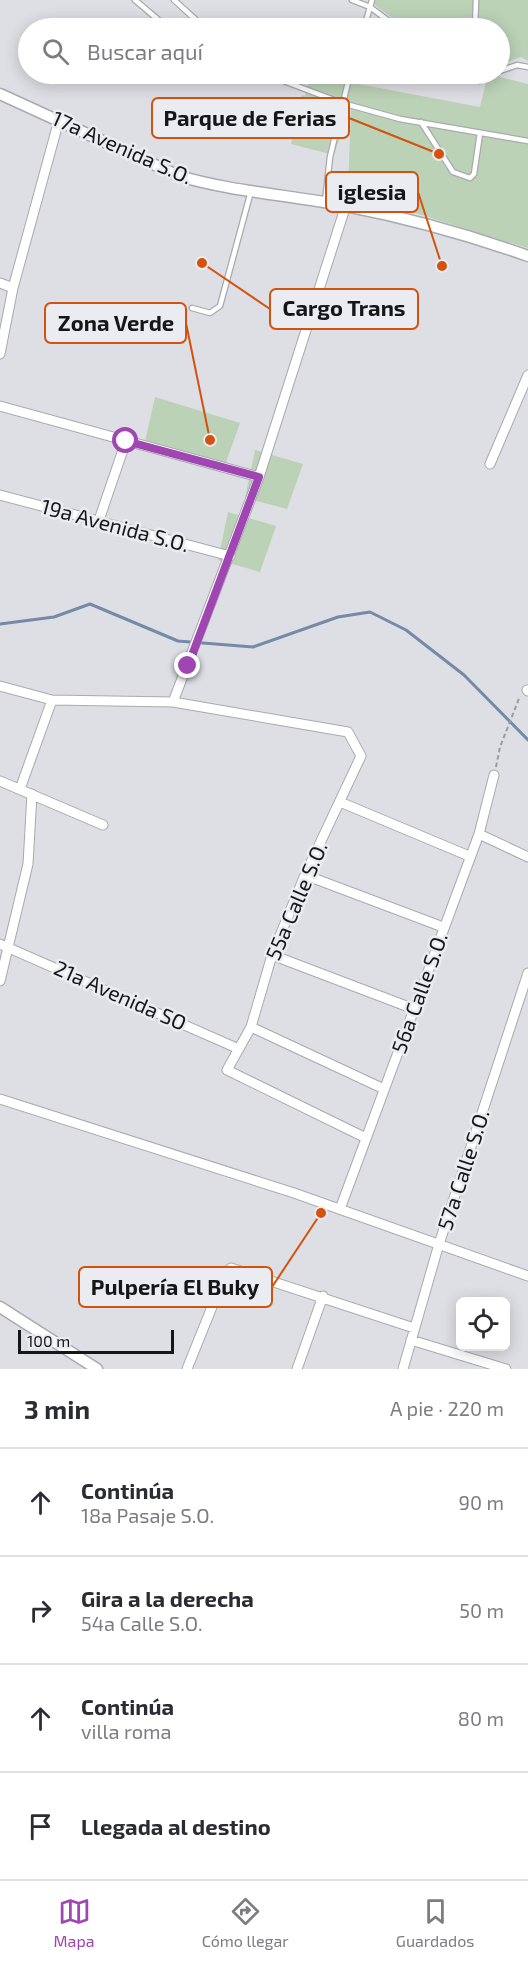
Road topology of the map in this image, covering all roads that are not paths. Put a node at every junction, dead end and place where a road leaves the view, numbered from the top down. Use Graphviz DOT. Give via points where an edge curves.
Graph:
graph roads {
  1 [pos="135,0"];
  2 [pos="174,0"];
  3 [pos="352,0"];
  4 [pos="372,0"];
  5 [pos="476,0"];
  6 [pos="370,7"];
  7 [pos="156,18"];
  8 [pos="194,18"];
  9 [pos="367,18"];
  10 [pos="385,18"];
  11 [pos="475,18"];
  12 [pos="510,67"];
  13 [pos="528,67"];
  14 [pos="292,84"];
  15 [pos="347,84"];
  16 [pos="0,94"];
  17 [pos="342,103"];
  18 [pos="59,120"];
  19 [pos="421,122"];
  20 [pos="480,133"];
  21 [pos="528,141"];
  22 [pos="251,191"];
  23 [pos="325,202"];
  24 [pos="346,206"];
  25 [pos="528,256"];
  26 [pos="0,283"];
  27 [pos="13,288"];
  28 [pos="192,308"];
  29 [pos="0,354"];
  30 [pos="528,375"];
  31 [pos="0,406"];
  32 [pos="126,441"];
  33 [pos="490,464"];
  34 [pos="259,477"];
  35 [pos="0,495"];
  36 [pos="98,523"];
  37 [pos="230,556"];
  38 [pos="0,686"];
  39 [pos="52,700"];
  40 [pos="174,702"];
  41 [pos="494,775"];
  42 [pos="0,781"];
  43 [pos="20,789"];
  44 [pos="32,794"];
  45 [pos="340,802"];
  46 [pos="103,825"];
  47 [pos="479,834"];
  48 [pos="469,856"];
  49 [pos="528,857"];
  50 [pos="305,876"];
  51 [pos="444,927"];
  52 [pos="4,946"];
  53 [pos="272,955"];
  54 [pos="528,973"];
  55 [pos="0,981"];
  56 [pos="414,1009"];
  57 [pos="251,1027"];
  58 [pos="239,1048"];
  59 [pos="384,1089"];
  60 [pos="0,1099"];
  61 [pos="366,1138"];
  62 [pos="340,1209"];
  63 [pos="439,1244"];
  64 [pos="528,1276"];
  65 [pos="323,1296"];
  66 [pos="0,1307"];
  67 [pos="414,1328"];
  68 [pos="411,1340"];
  69 [pos="97,1369"];
  70 [pos="187,1369"];
  71 [pos="297,1369"];
  72 [pos="403,1369"];
  73 [pos="506,1369"];
  1 -- 7 [label="lane"];
  2 -- 8 [label="lane"];
  3 -- 6 [label="lane"];
  4 -- 6 [label="lane"];
  5 -- 11 [label="lane"];
  6 -- 9 [label="lane"];
  6 -- 10 [label="lane"];
  12 -- 13 [label="lane"];
  14 -- 17 [label="lane"];
  15 -- 17 [label="lane"];
  16 -- 18 [label="street, 17a Avenida S.O."];
  17 -- 19 [label="lane"];
  17 -- 23 [label="lane"];
  18 -- 22 [label="street, 17a Avenida S.O." via="179,176"];
  18 -- 27 [label="street"];
  19 -- 20 [label="lane"];
  19 -- 20 [label="lane" via="453,172 470,178 474,174"];
  20 -- 21 [label="lane"];
  22 -- 23 [label="street, 17a Avenida S.O."];
  22 -- 28 [label="lane" via="220,306 210,313"];
  23 -- 24 [label="street, 17a Avenida S.O."];
  24 -- 25 [label="street, 17a Avenida S.O." via="433,225"];
  24 -- 34 [label="street"];
  26 -- 27 [label="street"];
  27 -- 29 [label="street"];
  30 -- 33 [label="street"];
  31 -- 32 [label="street"];
  32 -- 34 [label="street"];
  32 -- 36 [label="street"];
  34 -- 37 [label="street"];
  35 -- 36 [label="street, 19a Avenida S.O."];
  36 -- 37 [label="street, 19a Avenida S.O."];
  37 -- 40 [label="street"];
  38 -- 39 [label="street"];
  39 -- 40 [label="street"];
  39 -- 43 [label="street"];
  40 -- 45 [label="street, 55a Calle S.O." via="348,732 361,756"];
  41 -- 47 [label="street, 56a Calle S.O."];
  42 -- 43 [label="street"];
  43 -- 44 [label="street"];
  44 -- 46 [label="street"];
  44 -- 52 [label="street" via="28,864"];
  45 -- 48 [label="street"];
  45 -- 50 [label="street, 55a Calle S.O."];
  47 -- 48 [label="street, 56a Calle S.O."];
  47 -- 49 [label="street"];
  48 -- 51 [label="street, 56a Calle S.O."];
  50 -- 51 [label="street"];
  50 -- 53 [label="street, 55a Calle S.O."];
  51 -- 56 [label="street, 56a Calle S.O."];
  52 -- 55 [label="street"];
  52 -- 58 [label="street, 21a Avenida SO"];
  53 -- 56 [label="street"];
  53 -- 57 [label="street, 55a Calle S.O."];
  54 -- 63 [label="street, 57a Calle S.O."];
  56 -- 59 [label="street, 56a Calle S.O."];
  57 -- 58 [label="street, 55a Calle S.O."];
  57 -- 59 [label="street"];
  58 -- 61 [label="street, 55a Calle S.O." via="227,1070"];
  59 -- 61 [label="street, 56a Calle S.O."];
  60 -- 62 [label="street"];
  61 -- 62 [label="street, 56a Calle S.O."];
  62 -- 63 [label="street"];
  63 -- 64 [label="street"];
  63 -- 67 [label="street, 57a Calle S.O."];
  65 -- 67 [label="street"];
  65 -- 70 [label="street" via="231,1268"];
  65 -- 71 [label="street"];
  66 -- 69 [label="street"];
  67 -- 68 [label="street, 57a Calle S.O."];
  68 -- 72 [label="street, 57a Calle S.O."];
  68 -- 73 [label="street"];
}
